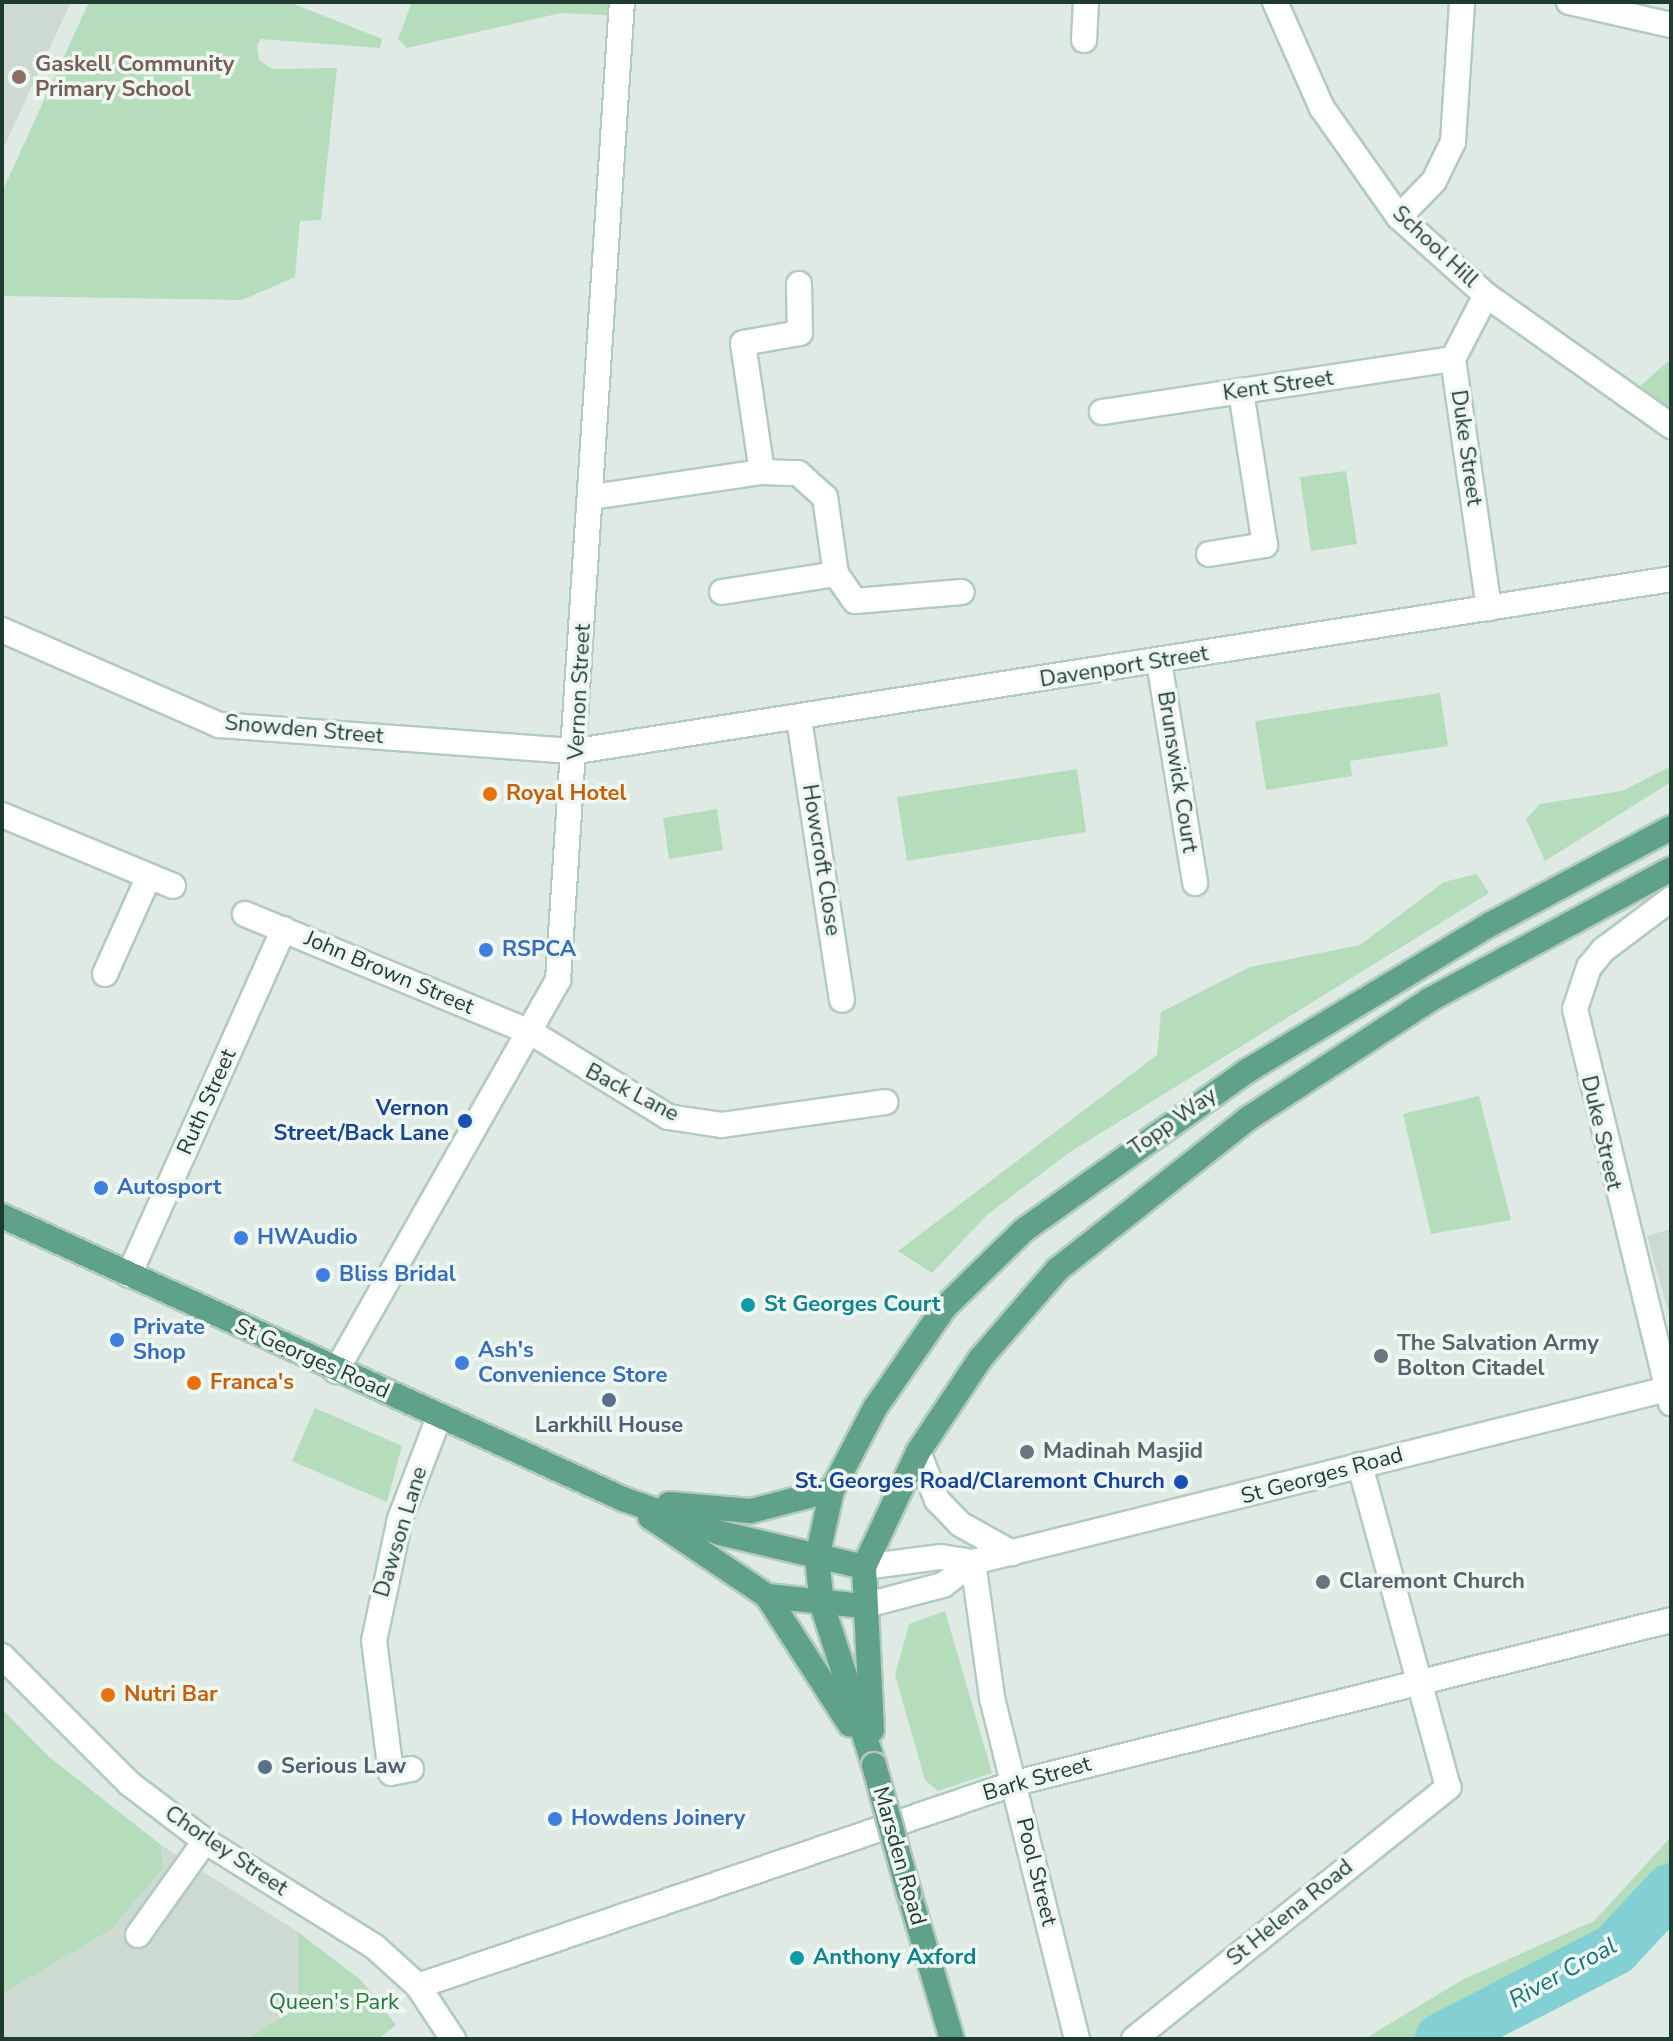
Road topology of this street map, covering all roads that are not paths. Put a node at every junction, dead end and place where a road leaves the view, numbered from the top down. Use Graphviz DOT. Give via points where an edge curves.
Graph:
graph roads {
  1 [pos="622,2"];
  2 [pos="1086,2"];
  3 [pos="1275,2"];
  4 [pos="1462,2"];
  5 [pos="1569,2"];
  6 [pos="1671,25"];
  7 [pos="1084,40"];
  8 [pos="1399,217"];
  9 [pos="799,284"];
  10 [pos="1486,295"];
  11 [pos="1453,359"];
  12 [pos="1241,391"];
  13 [pos="1102,412"];
  14 [pos="1671,426"];
  15 [pos="762,472"];
  16 [pos="592,497"];
  17 [pos="1209,554"];
  18 [pos="836,574"];
  19 [pos="1671,579"];
  20 [pos="722,592"];
  21 [pos="962,592"];
  22 [pos="1489,608"];
  23 [pos="2,630"];
  24 [pos="1159,662"];
  25 [pos="799,719"];
  26 [pos="577,751"];
  27 [pos="2,815"];
  28 [pos="1671,828"];
  29 [pos="1671,869"];
  30 [pos="149,876"];
  31 [pos="1195,883"];
  32 [pos="173,886"];
  33 [pos="1671,899"];
  34 [pos="245,914"];
  35 [pos="284,929"];
  36 [pos="105,974"];
  37 [pos="842,1000"];
  38 [pos="532,1033"];
  39 [pos="885,1102"];
  40 [pos="2,1216"];
  41 [pos="129,1275"];
  42 [pos="336,1371"];
  43 [pos="1670,1394"];
  44 [pos="439,1417"];
  45 [pos="918,1452"];
  46 [pos="1360,1465"];
  47 [pos="832,1490"];
  48 [pos="623,1499"];
  49 [pos="1012,1553"];
  50 [pos="817,1558"];
  51 [pos="973,1562"];
  52 [pos="864,1567"];
  53 [pos="767,1596"];
  54 [pos="822,1605"];
  55 [pos="863,1606"];
  56 [pos="1671,1620"];
  57 [pos="2,1656"];
  58 [pos="1415,1684"];
  59 [pos="874,1765"];
  60 [pos="411,1769"];
  61 [pos="1015,1783"];
  62 [pos="205,1841"];
  63 [pos="138,1935"];
  64 [pos="418,1986"];
  65 [pos="453,2039"];
  66 [pos="952,2039"];
  67 [pos="1077,2039"];
  68 [pos="1134,2039"];
  1 -- 16 [label="street, Vernon Street"];
  2 -- 7 [label="street"];
  3 -- 8 [label="street, School Hill" via="1322,108"];
  4 -- 8 [label="street" via="1453,142 1434,181"];
  5 -- 6 [label="street"];
  8 -- 10 [label="street, School Hill"];
  9 -- 15 [label="street" via="800,333 743,343"];
  10 -- 11 [label="street, Duke Street"];
  10 -- 14 [label="street, School Hill"];
  11 -- 12 [label="street, Kent Street"];
  11 -- 22 [label="street, Duke Street"];
  12 -- 13 [label="street, Kent Street"];
  12 -- 17 [label="street" via="1265,545"];
  15 -- 16 [label="street"];
  15 -- 18 [label="street" via="798,473 819,486"];
  16 -- 26 [label="street, Vernon Street"];
  18 -- 20 [label="street"];
  18 -- 21 [label="street" via="844,592 869,605"];
  19 -- 22 [label="street, Davenport Street"];
  22 -- 24 [label="street, Davenport Street"];
  23 -- 26 [label="street, Snowden Street" via="219,725"];
  24 -- 25 [label="street, Davenport Street"];
  24 -- 31 [label="street, Brunswick Court"];
  25 -- 26 [label="street, Davenport Street"];
  25 -- 37 [label="street, Howcroft Close"];
  26 -- 38 [label="street, Vernon Street" via="558,980"];
  27 -- 30 [label="street"];
  28 -- 47 [label="main road, Topp Way" via="1491,924 1247,1071 1024,1230 945,1307 875,1408"];
  29 -- 45 [label="main road, Topp Way" via="1429,1000 1130,1206 1057,1270 980,1359"];
  30 -- 32 [label="street"];
  30 -- 36 [label="street"];
  33 -- 43 [label="street, Duke Street" via="1589,967 1575,1009 1579,1045"];
  34 -- 35 [label="street, John Brown Street"];
  35 -- 38 [label="street, John Brown Street"];
  35 -- 41 [label="street, Ruth Street"];
  38 -- 39 [label="street, Back Lane" via="668,1117 700,1124"];
  38 -- 42 [label="street, Vernon Street" via="402,1243"];
  40 -- 41 [label="main road, St Georges Road"];
  41 -- 42 [label="main road, St Georges Road"];
  42 -- 44 [label="main road, St Georges Road"];
  43 -- 46 [label="street, St Georges Road"];
  44 -- 48 [label="main road, St Georges Road"];
  44 -- 60 [label="street, Dawson Lane" via="400,1519 374,1641 391,1773"];
  45 -- 49 [label="street" via="937,1500 960,1524"];
  45 -- 52 [label="main road, Topp Way"];
  46 -- 49 [label="street, St Georges Road"];
  46 -- 58 [label="street"];
  47 -- 48 [label="main road" via="751,1511"];
  47 -- 50 [label="main road, Topp Way"];
  48 -- 50 [label="main road, St Georges Road"];
  48 -- 53 [label="main road, St Georges Road"];
  49 -- 51 [label="street, St Georges Road"];
  50 -- 52 [label="main road, St Georges Road"];
  50 -- 54 [label="main road, Marsden Road"];
  51 -- 52 [label="street, St Georges Road" via="941,1557"];
  51 -- 55 [label="street, St Georges Road" via="943,1585"];
  51 -- 61 [label="street, Pool Street" via="992,1698"];
  52 -- 55 [label="main road, Marsden Road"];
  53 -- 54 [label="main road, St Georges Road"];
  53 -- 59 [label="main road"];
  54 -- 55 [label="main road, St Georges Road"];
  54 -- 59 [label="main road, Marsden Road"];
  55 -- 59 [label="main road, Marsden Road"];
  56 -- 58 [label="street, Bark Street"];
  57 -- 62 [label="street, Chorley Street" via="130,1784"];
  58 -- 61 [label="street, Bark Street"];
  58 -- 68 [label="street, St Helena Road" via="1448,1787"];
  59 -- 66 [label="main road, Marsden Road, bridge"];
  61 -- 64 [label="street, Bark Street"];
  61 -- 67 [label="street, Pool Street"];
  62 -- 63 [label="street"];
  62 -- 64 [label="street, Chorley Street" via="375,1947"];
  64 -- 65 [label="street, Chorley Street"];
}
